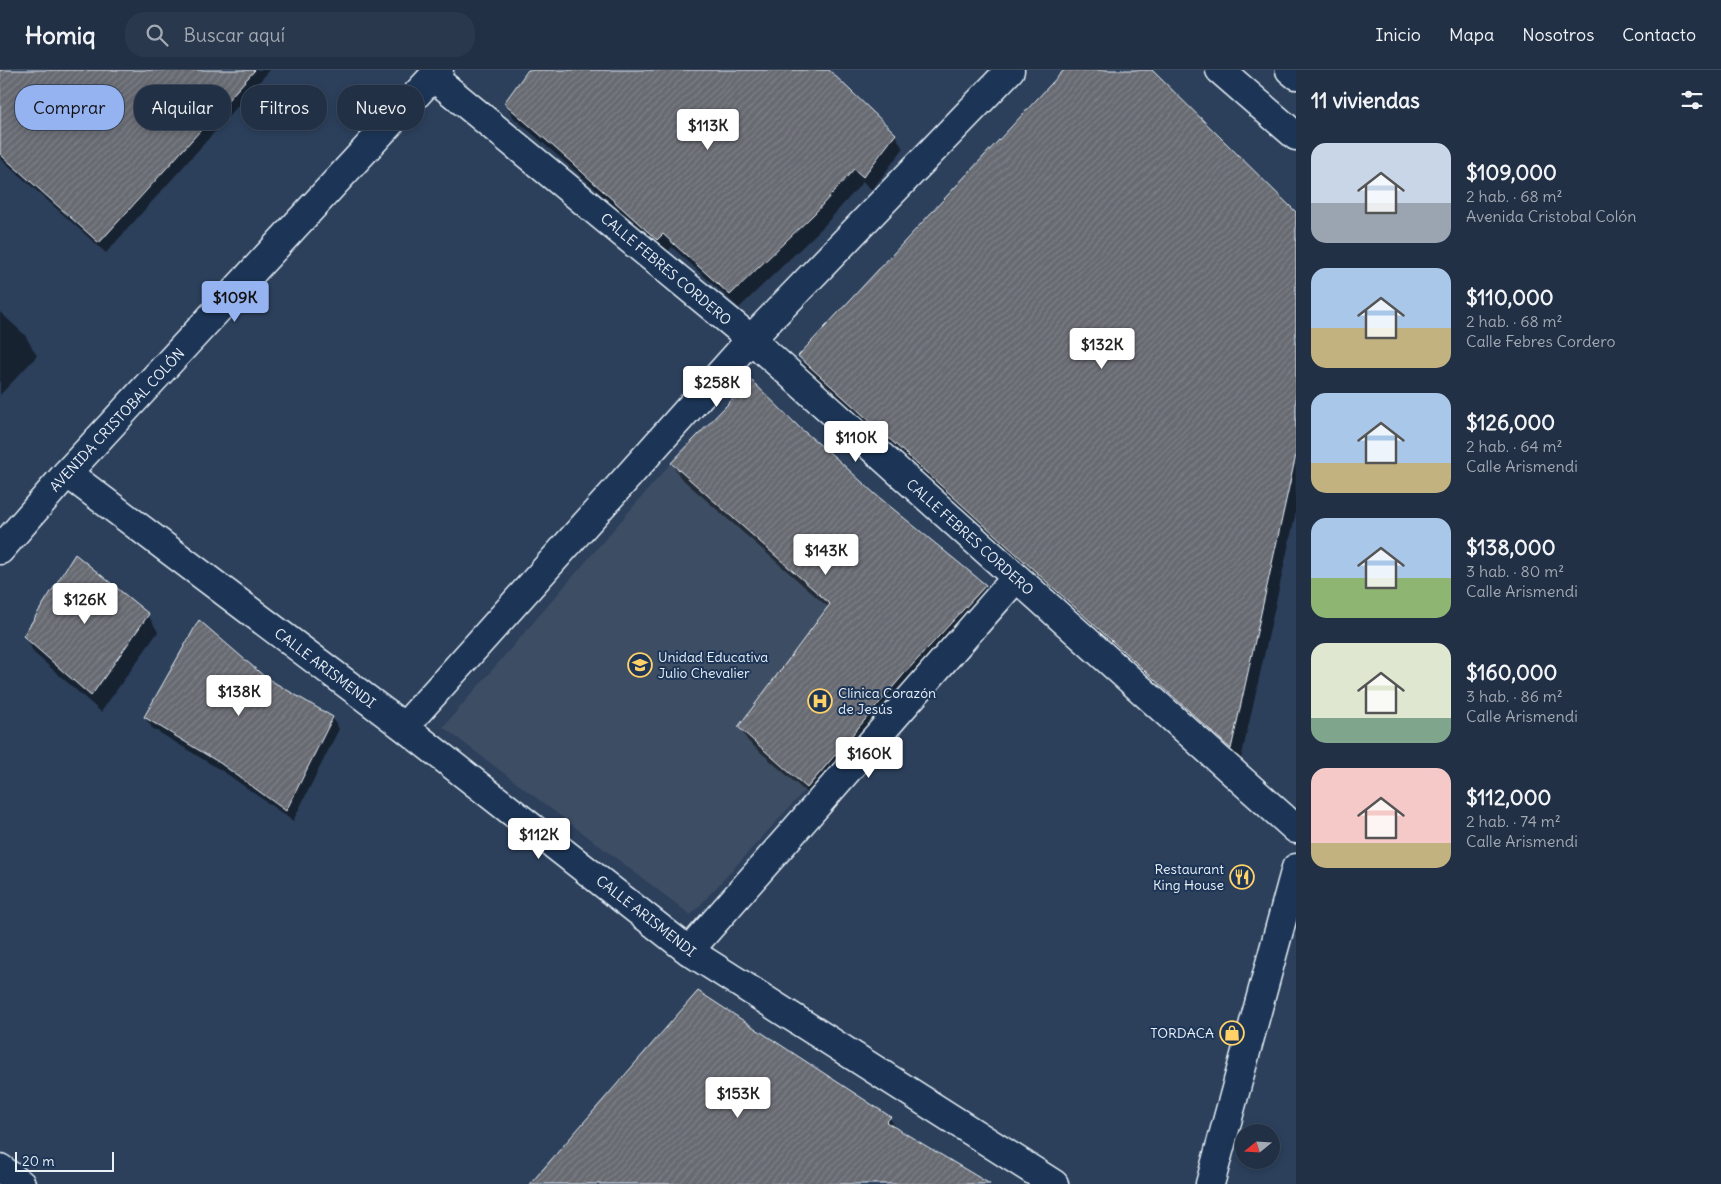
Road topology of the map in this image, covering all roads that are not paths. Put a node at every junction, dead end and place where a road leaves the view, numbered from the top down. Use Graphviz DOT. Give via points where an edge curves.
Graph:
graph roads {
  1 [pos="1010,70"];
  2 [pos="1220,70"];
  3 [pos="1290,70"];
  4 [pos="436,73"];
  5 [pos="1296,75"];
  6 [pos="1296,136"];
  7 [pos="751,339"];
  8 [pos="67,473"];
  9 [pos="0,550"];
  10 [pos="1016,578"];
  11 [pos="404,727"];
  12 [pos="1296,829"];
  13 [pos="1296,868"];
  14 [pos="689,951"];
  15 [pos="0,1168"];
  16 [pos="21,1184"];
  17 [pos="1054,1184"];
  18 [pos="1210,1184"];
  1 -- 7 [label="street"];
  2 -- 6 [label="street"];
  3 -- 5 [label="street"];
  4 -- 7 [label="street, CALLE FEBRES CORDERO"];
  4 -- 8 [label="street, AVENIDA CRISTOBAL COLÓN"];
  7 -- 10 [label="street, CALLE FEBRES CORDERO"];
  7 -- 11 [label="street"];
  8 -- 9 [label="street, AVENIDA CRISTOBAL COLÓN"];
  8 -- 11 [label="street, CALLE ARISMENDI"];
  10 -- 12 [label="street, CALLE FEBRES CORDERO"];
  10 -- 14 [label="street"];
  11 -- 14 [label="street, CALLE ARISMENDI"];
  13 -- 18 [label="street"];
  14 -- 17 [label="street, CALLE ARISMENDI"];
  15 -- 16 [label="street"];
}
